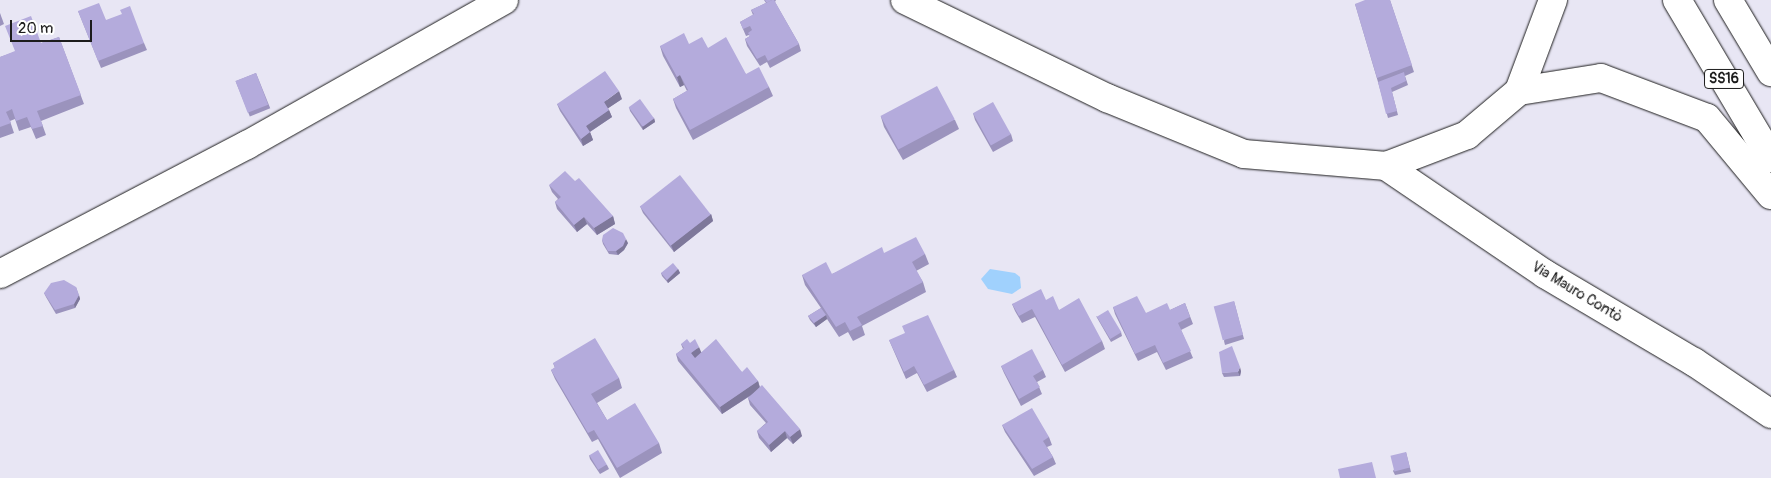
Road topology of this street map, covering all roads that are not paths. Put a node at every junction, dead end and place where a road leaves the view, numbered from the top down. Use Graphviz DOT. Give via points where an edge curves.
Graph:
graph roads {
  1 [pos="504,0"];
  2 [pos="905,0"];
  3 [pos="1553,0"];
  4 [pos="1677,0"];
  5 [pos="1728,0"];
  6 [pos="1771,72"];
  7 [pos="1519,91"];
  8 [pos="1771,158"];
  9 [pos="1386,166"];
  10 [pos="1771,195"];
  11 [pos="0,274"];
  12 [pos="1771,414"];
  1 -- 11 [label="main road" via="247,145"];
  2 -- 9 [label="main road" via="1107,98 1244,154"];
  3 -- 7 [label="main road"];
  4 -- 8 [label="main road, SS16"];
  5 -- 6 [label="main road, SS16"];
  7 -- 9 [label="main road" via="1467,135"];
  7 -- 10 [label="main road" via="1601,78 1707,118"];
  9 -- 12 [label="main road, Via Mauro Contò" via="1545,274 1694,362"];
}
